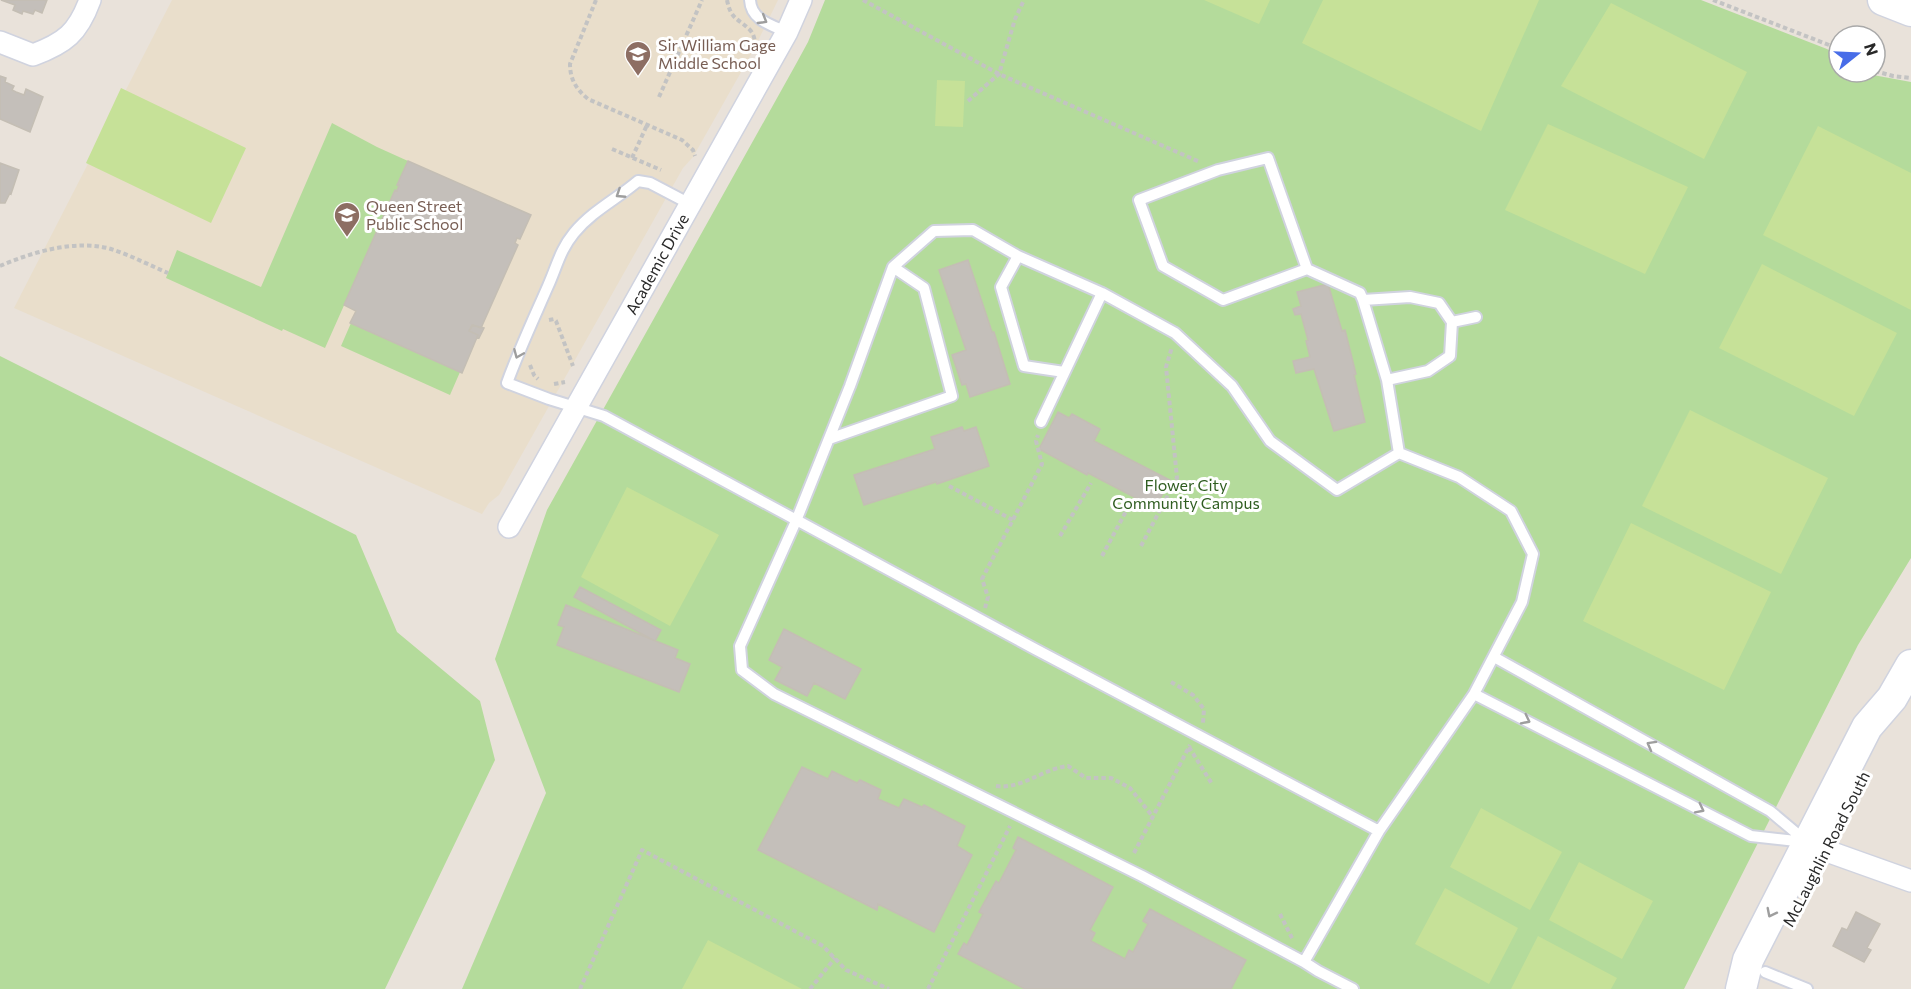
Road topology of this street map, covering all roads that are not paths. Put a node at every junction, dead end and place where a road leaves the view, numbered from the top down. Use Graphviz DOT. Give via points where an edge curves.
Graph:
graph roads {
  1 [pos="90,0"];
  2 [pos="750,0"];
  3 [pos="801,0"];
  4 [pos="1883,0"];
  5 [pos="1911,11"];
  6 [pos="787,32"];
  7 [pos="0,42"];
  8 [pos="690,204"];
  9 [pos="1018,256"];
  10 [pos="893,267"];
  11 [pos="1307,269"];
  12 [pos="1102,293"];
  13 [pos="1363,300"];
  14 [pos="1476,317"];
  15 [pos="1452,322"];
  16 [pos="1064,372"];
  17 [pos="1387,380"];
  18 [pos="576,408"];
  19 [pos="1041,422"];
  20 [pos="829,439"];
  21 [pos="1399,453"];
  22 [pos="796,521"];
  23 [pos="509,527"];
  24 [pos="1494,657"];
  25 [pos="1911,665"];
  26 [pos="1474,694"];
  27 [pos="1379,831"];
  28 [pos="1815,846"];
  29 [pos="1911,881"];
  30 [pos="1304,962"];
  31 [pos="1750,983"];
  32 [pos="1345,987"];
  33 [pos="1807,989"];
  1 -- 7 [label="street" via="82,20 52,48 33,55"];
  2 -- 6 [label="lane, one-way" via="752,13"];
  3 -- 6 [label="street, Academic Drive"];
  4 -- 5 [label="main road"];
  6 -- 8 [label="street, Academic Drive"];
  8 -- 18 [label="street, Academic Drive"];
  8 -- 18 [label="lane, one-way" via="650,183 638,181 603,205 574,232 559,254 507,383"];
  9 -- 10 [label="lane" via="973,230 934,231"];
  9 -- 12 [label="lane"];
  9 -- 16 [label="lane" via="1001,287 1024,366"];
  10 -- 20 [label="lane"];
  10 -- 20 [label="lane" via="924,288 952,396"];
  11 -- 11 [label="lane" via="1223,300 1163,266 1139,200 1218,170 1268,158"];
  11 -- 13 [label="lane" via="1360,293"];
  12 -- 16 [label="lane"];
  12 -- 21 [label="lane" via="1175,333 1232,386 1270,441 1337,490"];
  13 -- 15 [label="lane" via="1410,297 1439,303"];
  13 -- 17 [label="lane"];
  14 -- 15 [label="lane"];
  15 -- 17 [label="lane" via="1450,356 1428,371"];
  16 -- 19 [label="lane"];
  17 -- 21 [label="lane"];
  18 -- 22 [label="lane" via="604,416"];
  18 -- 23 [label="street, Academic Drive"];
  20 -- 22 [label="lane"];
  21 -- 24 [label="lane" via="1459,477 1511,511 1533,554 1522,602"];
  22 -- 27 [label="lane"];
  22 -- 30 [label="lane" via="740,646 742,670 774,693 1142,876"];
  24 -- 26 [label="lane"];
  28 -- 24 [label="lane, one-way" via="1770,811"];
  25 -- 28 [label="main road, McLaughlin Road South" via="1892,698 1867,727"];
  26 -- 27 [label="lane"];
  26 -- 28 [label="lane, one-way" via="1752,836"];
  27 -- 30 [label="lane"];
  28 -- 29 [label="street"];
  28 -- 31 [label="main road, McLaughlin Road South"];
  30 -- 32 [label="lane"];
  31 -- 33 [label="lane"];
}
